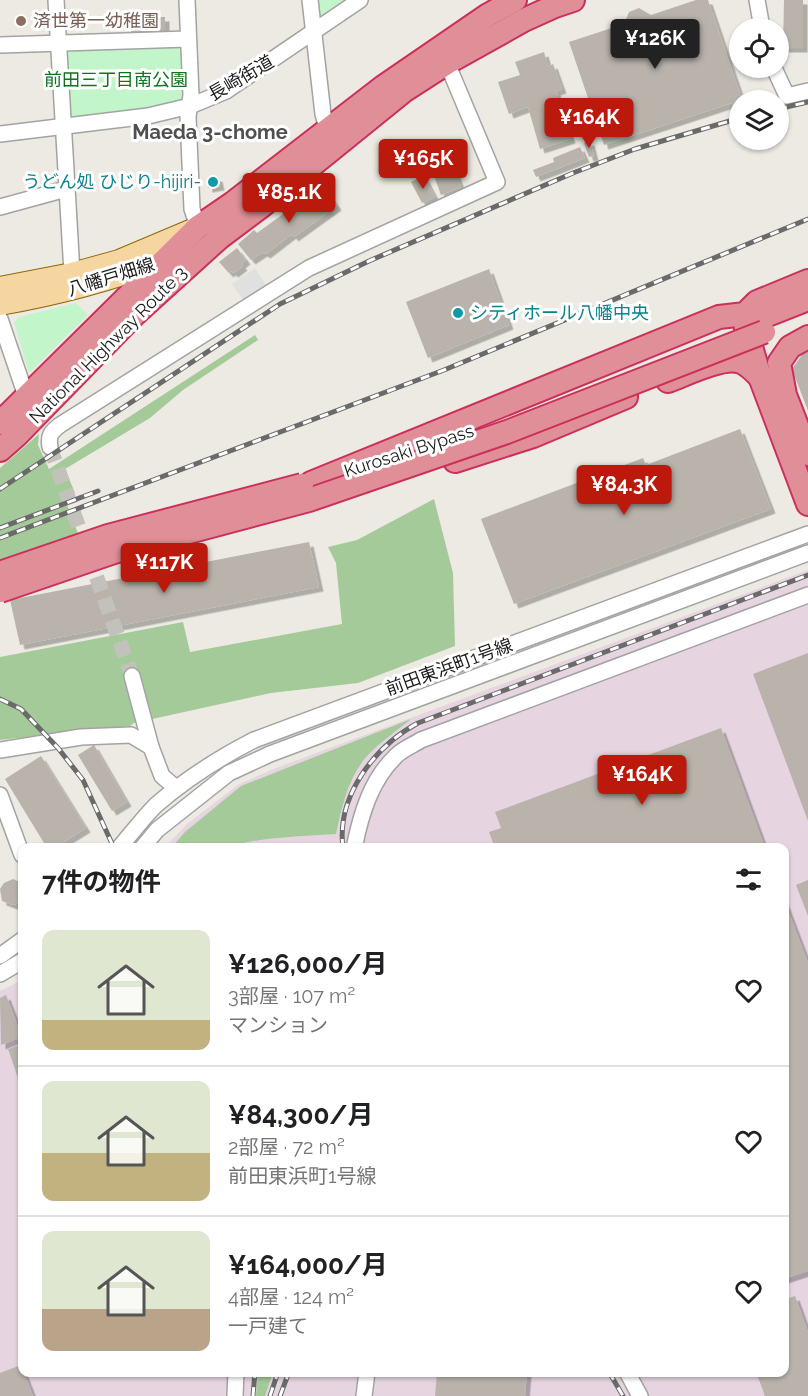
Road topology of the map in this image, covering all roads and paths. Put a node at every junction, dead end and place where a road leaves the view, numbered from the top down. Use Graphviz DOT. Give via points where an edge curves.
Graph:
graph roads {
  1 [pos="56,0"];
  2 [pos="187,0"];
  3 [pos="310,0"];
  4 [pos="360,0"];
  5 [pos="515,0"];
  6 [pos="758,0"];
  7 [pos="558,1"];
  8 [pos="490,7"];
  9 [pos="761,18"];
  10 [pos="313,33"];
  11 [pos="188,39"];
  12 [pos="58,42"];
  13 [pos="0,45"];
  14 [pos="447,63"];
  15 [pos="779,78"];
  16 [pos="808,91"];
  17 [pos="190,105"];
  18 [pos="62,126"];
  19 [pos="327,128"];
  20 [pos="0,134"];
  21 [pos="66,189"];
  22 [pos="0,207"];
  23 [pos="198,227"];
  24 [pos="219,238"];
  25 [pos="162,262"];
  26 [pos="72,273"];
  27 [pos="808,280"];
  28 [pos="0,287"];
  29 [pos="808,299"];
  30 [pos="0,305"];
  31 [pos="745,314"];
  32 [pos="808,315"];
  33 [pos="0,319"];
  34 [pos="808,337"];
  35 [pos="760,377"];
  36 [pos="785,395"];
  37 [pos="26,396"];
  38 [pos="0,423"];
  39 [pos="50,447"];
  40 [pos="0,450"];
  41 [pos="808,454"];
  42 [pos="310,491"];
  43 [pos="808,504"];
  44 [pos="808,534"];
  45 [pos="808,553"];
  46 [pos="0,573"];
  47 [pos="0,591"];
  48 [pos="808,595"];
  49 [pos="132,676"];
  50 [pos="151,747"];
  51 [pos="0,750"];
  52 [pos="176,789"];
  53 [pos="0,795"];
  54 [pos="123,843"];
  55 [pos="146,843"];
  56 [pos="355,843"];
  57 [pos="18,844"];
  58 [pos="18,943"];
  59 [pos="0,956"];
  60 [pos="18,963"];
  61 [pos="0,974"];
  62 [pos="236,1377"];
  63 [pos="366,1377"];
  64 [pos="630,1377"];
  65 [pos="235,1396"];
  66 [pos="364,1396"];
  67 [pos="640,1396"];
  1 -- 12 [label="street"];
  2 -- 11 [label="street"];
  3 -- 10 [label="street"];
  4 -- 10 [label="street, 長崎街道"];
  5 -- 8 [label="highway, National Highway Route 3"];
  6 -- 9 [label="street"];
  7 -- 14 [label="highway, National Highway Route 3"];
  8 -- 19 [label="highway, National Highway Route 3"];
  10 -- 17 [label="street, 長崎街道" via="226,90"];
  10 -- 19 [label="street"];
  11 -- 12 [label="street"];
  11 -- 17 [label="street"];
  12 -- 13 [label="street"];
  12 -- 18 [label="street"];
  14 -- 24 [label="highway, National Highway Route 3" via="405,90"];
  14 -- 39 [label="street" via="497,182 309,268 60,425 50,432"];
  15 -- 16 [label="street" via="787,96"];
  17 -- 18 [label="street, 長崎街道" via="148,116"];
  17 -- 23 [label="street" via="192,208"];
  18 -- 20 [label="street, 長崎街道"];
  18 -- 21 [label="street"];
  19 -- 23 [label="highway, National Highway Route 3"];
  21 -- 22 [label="street"];
  21 -- 26 [label="street"];
  23 -- 25 [label="highway, National Highway Route 3"];
  23 -- 26 [label="main road, 八幡戸畑線" via="118,260"];
  24 -- 25 [label="main road, 八幡戸畑線"];
  24 -- 40 [label="highway, National Highway Route 3" via="135,314"];
  25 -- 30 [label="main road, 八幡戸畑線" via="101,284"];
  25 -- 37 [label="highway, National Highway Route 3"];
  26 -- 28 [label="main road, 八幡戸畑線"];
  27 -- 31 [label="highway" via="756,302"];
  29 -- 42 [label="highway, Kurosaki Bypass"];
  31 -- 35 [label="highway"];
  31 -- 36 [label="highway" via="756,327"];
  31 -- 42 [label="highway" via="719,317 605,363"];
  32 -- 42 [label="highway, Kurosaki Bypass, bridge" via="507,432"];
  33 -- 37 [label="street"];
  34 -- 36 [label="highway" via="790,347 779,363"];
  35 -- 42 [label="highway, bridge" via="741,362 714,364 533,436 459,460"];
  35 -- 43 [label="highway"];
  36 -- 41 [label="highway"];
  37 -- 38 [label="highway, National Highway Route 3"];
  42 -- 46 [label="highway, Kurosaki Bypass, bridge" via="108,536"];
  42 -- 47 [label="highway, Kurosaki Bypass, bridge"];
  44 -- 52 [label="street, 前田東浜町1号線" via="254,740 217,759"];
  45 -- 55 [label="street, 前田東浜町1号線" via="270,754 229,773"];
  48 -- 56 [label="street" via="421,740 398,754 379,776 362,812"];
  49 -- 50 [label="street"];
  50 -- 51 [label="street" via="131,735 81,737"];
  50 -- 52 [label="street" via="162,776"];
  52 -- 54 [label="street, 前田東浜町1号線" via="154,807"];
  53 -- 57 [label="street"];
  58 -- 59 [label="street"];
  60 -- 61 [label="street"];
  62 -- 65 [label="street"];
  63 -- 66 [label="street"];
  64 -- 67 [label="street"];
}
